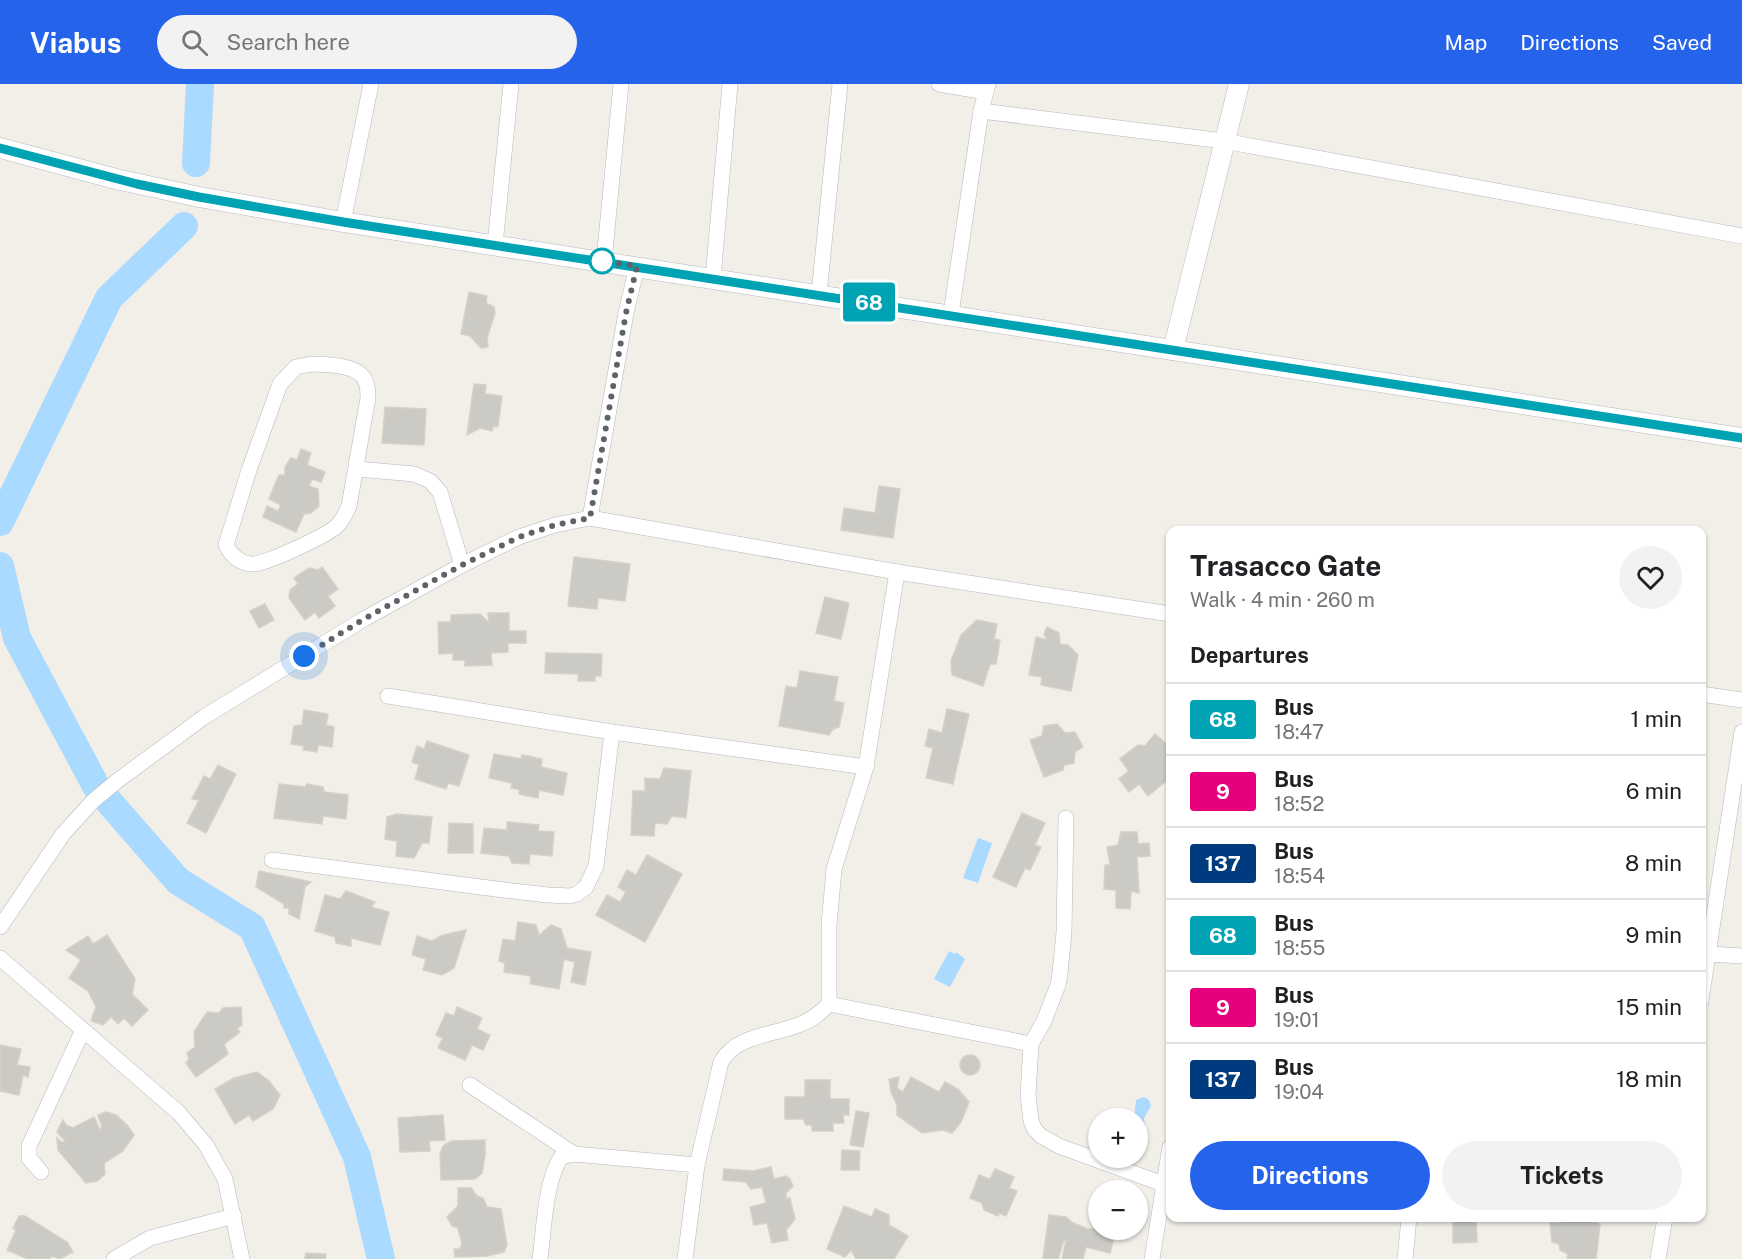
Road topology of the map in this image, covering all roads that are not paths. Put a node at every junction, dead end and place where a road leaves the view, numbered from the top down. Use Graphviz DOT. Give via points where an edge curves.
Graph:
graph roads {
  1 [pos="371,84"];
  2 [pos="511,84"];
  3 [pos="621,84"];
  4 [pos="730,84"];
  5 [pos="840,84"];
  6 [pos="939,84"];
  7 [pos="1239,84"];
  8 [pos="987,88"];
  9 [pos="981,111"];
  10 [pos="1224,141"];
  11 [pos="0,148"];
  12 [pos="343,222"];
  13 [pos="1742,236"];
  14 [pos="495,245"];
  15 [pos="604,261"];
  16 [pos="637,266"];
  17 [pos="713,278"];
  18 [pos="819,294"];
  19 [pos="951,314"];
  20 [pos="1173,350"];
  21 [pos="1742,438"];
  22 [pos="357,469"];
  23 [pos="590,518"];
  24 [pos="462,565"];
  25 [pos="897,572"];
  26 [pos="1166,613"];
  27 [pos="1706,695"];
  28 [pos="388,696"];
  29 [pos="1742,700"];
  30 [pos="612,732"];
  31 [pos="1742,732"];
  32 [pos="866,767"];
  33 [pos="1066,818"];
  34 [pos="272,860"];
  35 [pos="0,927"];
  36 [pos="1708,954"];
  37 [pos="1742,956"];
  38 [pos="0,958"];
  39 [pos="1706,967"];
  40 [pos="829,1004"];
  41 [pos="83,1030"];
  42 [pos="1031,1044"];
  43 [pos="470,1085"];
  44 [pos="574,1154"];
  45 [pos="697,1166"];
  46 [pos="1166,1168"];
  47 [pos="42,1172"];
  48 [pos="1163,1184"];
  49 [pos="234,1216"];
  50 [pos="1409,1222"];
  51 [pos="1664,1222"];
  52 [pos="114,1259"];
  53 [pos="242,1259"];
  54 [pos="540,1259"];
  55 [pos="685,1259"];
  56 [pos="1152,1259"];
  57 [pos="1405,1259"];
  58 [pos="1658,1259"];
  1 -- 12 [label="street"];
  2 -- 14 [label="street"];
  3 -- 15 [label="street"];
  4 -- 17 [label="street"];
  5 -- 18 [label="street"];
  6 -- 8 [label="street"];
  7 -- 10 [label="street"];
  8 -- 9 [label="street"];
  9 -- 10 [label="street"];
  9 -- 19 [label="street"];
  10 -- 13 [label="street"];
  10 -- 20 [label="street"];
  11 -- 12 [label="street" via="199,197"];
  12 -- 14 [label="street"];
  14 -- 15 [label="street"];
  15 -- 16 [label="street"];
  16 -- 17 [label="street"];
  16 -- 23 [label="street"];
  17 -- 18 [label="street"];
  18 -- 19 [label="street"];
  19 -- 20 [label="street"];
  20 -- 21 [label="street"];
  22 -- 22 [label="street" via="367,381 359,372 337,366 296,367 280,384 249,470 226,545 230,554 254,565 327,533 344,518"];
  22 -- 24 [label="street" via="414,474 430,481 440,492"];
  23 -- 24 [label="street" via="519,537"];
  23 -- 25 [label="street"];
  24 -- 35 [label="street" via="364,619 204,717 117,781 63,834"];
  25 -- 26 [label="street"];
  25 -- 32 [label="street"];
  27 -- 29 [label="street"];
  28 -- 30 [label="street"];
  30 -- 32 [label="street"];
  30 -- 34 [label="street" via="596,866 586,887 577,894 526,893"];
  31 -- 36 [label="street"];
  32 -- 40 [label="street" via="834,869"];
  33 -- 42 [label="street" via="1060,973 1044,1021"];
  36 -- 37 [label="street"];
  36 -- 39 [label="street"];
  38 -- 41 [label="street"];
  40 -- 42 [label="street"];
  40 -- 45 [label="street" via="799,1025 752,1038 727,1052 715,1081"];
  41 -- 47 [label="street" via="29,1146 29,1158"];
  41 -- 49 [label="street" via="179,1113 206,1145 225,1179"];
  42 -- 48 [label="street" via="1028,1095 1035,1130 1059,1146"];
  43 -- 44 [label="street"];
  44 -- 45 [label="street"];
  44 -- 54 [label="street" via="561,1157 550,1181"];
  45 -- 55 [label="street"];
  46 -- 48 [label="street"];
  48 -- 56 [label="street"];
  49 -- 52 [label="street" via="150,1238"];
  49 -- 53 [label="street"];
  50 -- 57 [label="street"];
  51 -- 58 [label="street"];
}
